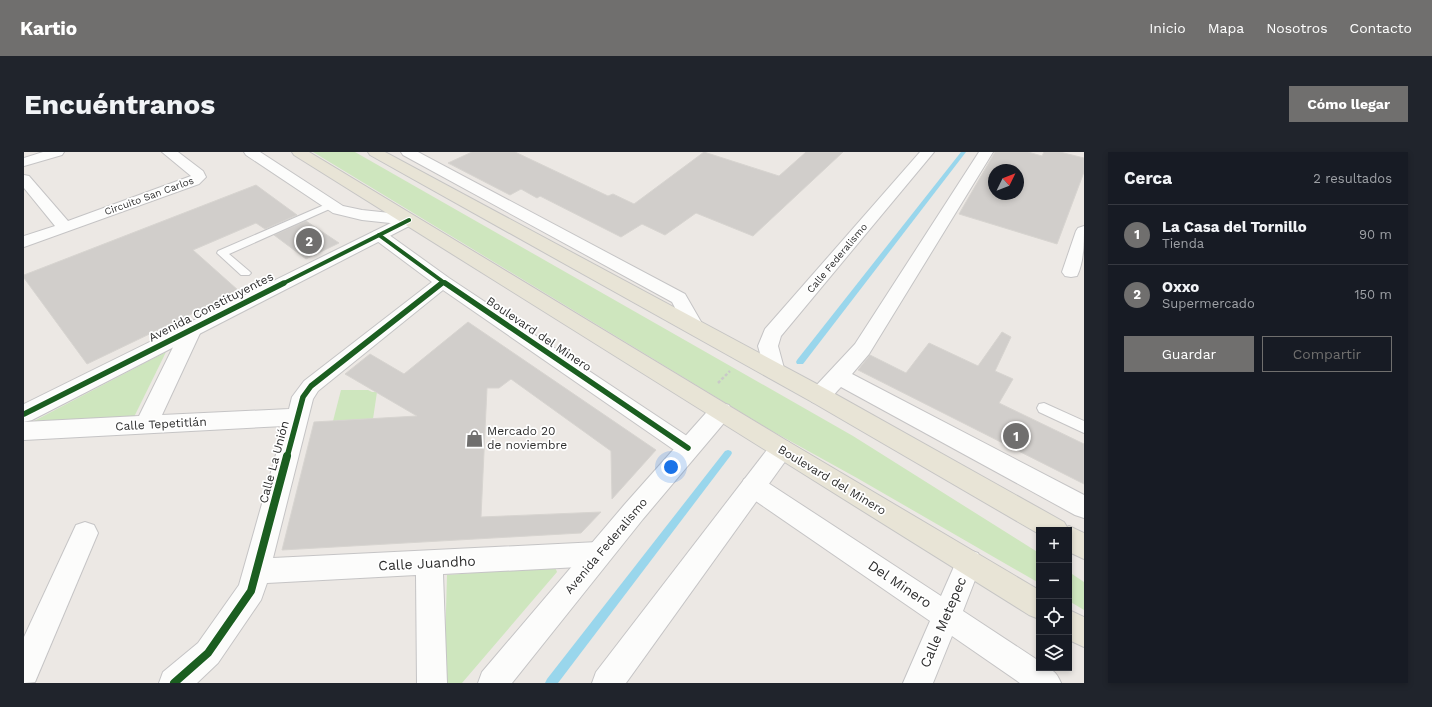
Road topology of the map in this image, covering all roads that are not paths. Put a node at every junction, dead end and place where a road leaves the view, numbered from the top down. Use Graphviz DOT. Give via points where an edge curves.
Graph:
graph roads {
  1 [pos="57,152"];
  2 [pos="251,152"];
  3 [pos="299,152"];
  4 [pos="376,152"];
  5 [pos="408,152"];
  6 [pos="927,152"];
  7 [pos="986,152"];
  8 [pos="173,153"];
  9 [pos="24,162"];
  10 [pos="24,179"];
  11 [pos="331,205"];
  12 [pos="409,220"];
  13 [pos="64,228"];
  14 [pos="1084,231"];
  15 [pos="379,235"];
  16 [pos="24,242"];
  17 [pos="245,272"];
  18 [pos="1071,272"];
  19 [pos="443,282"];
  20 [pos="694,327"];
  21 [pos="192,329"];
  22 [pos="775,372"];
  23 [pos="838,376"];
  24 [pos="820,396"];
  25 [pos="711,405"];
  26 [pos="1044,408"];
  27 [pos="24,414"];
  28 [pos="297,417"];
  29 [pos="146,425"];
  30 [pos="1084,427"];
  31 [pos="24,431"];
  32 [pos="688,448"];
  33 [pos="781,449"];
  34 [pos="753,486"];
  35 [pos="1084,506"];
  36 [pos="1050,527"];
  37 [pos="85,533"];
  38 [pos="1072,540"];
  39 [pos="1084,547"];
  40 [pos="598,554"];
  41 [pos="969,562"];
  42 [pos="429,563"];
  43 [pos="256,571"];
  44 [pos="1036,603"];
  45 [pos="946,614"];
  46 [pos="1072,626"];
  47 [pos="1084,633"];
  48 [pos="24,671"];
  49 [pos="174,683"];
  50 [pos="432,683"];
  51 [pos="493,683"];
  52 [pos="607,683"];
  53 [pos="918,683"];
  54 [pos="1046,683"];
  1 -- 9 [label="street"];
  2 -- 11 [label="street"];
  3 -- 12 [label="main road, Boulevard del Minero"];
  4 -- 20 [label="main road"];
  5 -- 20 [label="street" via="678,298"];
  6 -- 22 [label="street, Calle Federalismo" via="772,334 768,346"];
  7 -- 23 [label="street" via="862,349"];
  8 -- 13 [label="street, Circuito San Carlos" via="199,177"];
  10 -- 13 [label="street"];
  11 -- 12 [label="street" via="338,210 362,215"];
  11 -- 17 [label="lane" via="222,253"];
  12 -- 15 [label="street, Avenida Constituyentes"];
  12 -- 25 [label="main road, Boulevard del Minero"];
  13 -- 16 [label="street, Circuito San Carlos"];
  14 -- 18 [label="street"];
  15 -- 19 [label="street, Boulevard del Minero"];
  15 -- 21 [label="street, Avenida Constituyentes"];
  19 -- 28 [label="street, Calle La Unión" via="311,386 303,397"];
  19 -- 32 [label="street, Boulevard del Minero"];
  20 -- 22 [label="main road"];
  21 -- 27 [label="street, Avenida Constituyentes"];
  21 -- 29 [label="street"];
  22 -- 24 [label="main road"];
  23 -- 24 [label="street"];
  23 -- 35 [label="street"];
  24 -- 36 [label="main road"];
  25 -- 32 [label="street, Avenida Federalismo"];
  25 -- 33 [label="main road, Boulevard del Minero"];
  26 -- 30 [label="lane"];
  28 -- 29 [label="street, Calle Tepetitlán"];
  28 -- 43 [label="street, Calle La Unión"];
  29 -- 31 [label="street, Calle Tepetitlán"];
  32 -- 40 [label="street, Avenida Federalismo"];
  33 -- 34 [label="street"];
  33 -- 41 [label="main road, Boulevard del Minero"];
  34 -- 45 [label="street, Del Minero"];
  34 -- 52 [label="street"];
  37 -- 48 [label="street"];
  38 -- 39 [label="main road"];
  40 -- 42 [label="street, Calle Juandho"];
  40 -- 51 [label="street, Avenida Federalismo"];
  41 -- 44 [label="main road, Boulevard del Minero"];
  41 -- 45 [label="street, Calle Metepec"];
  42 -- 43 [label="street, Calle Juandho"];
  42 -- 50 [label="street"];
  43 -- 49 [label="street, Calle La Unión" via="251,591 208,653"];
  45 -- 53 [label="street, Calle Metepec"];
  45 -- 54 [label="street, Del Minero"];
  46 -- 47 [label="main road"];
}
